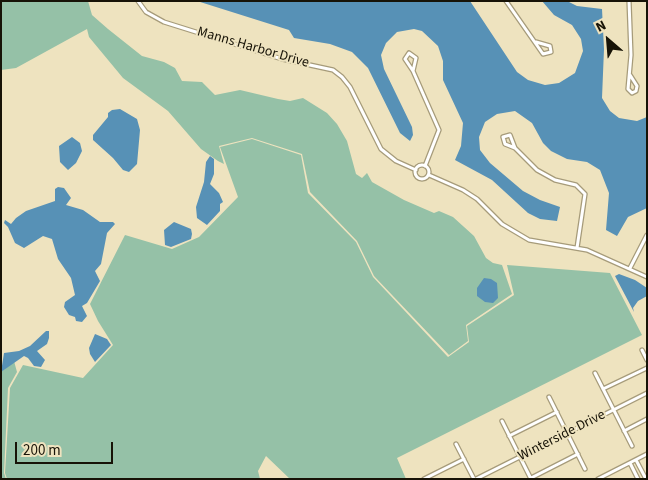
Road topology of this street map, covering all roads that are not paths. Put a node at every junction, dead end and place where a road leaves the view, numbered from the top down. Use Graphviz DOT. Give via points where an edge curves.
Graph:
graph roads {
  1 [pos="138,1"];
  2 [pos="506,1"];
  3 [pos="629,1"];
  4 [pos="536,42"];
  5 [pos="413,71"];
  6 [pos="630,75"];
  7 [pos="515,148"];
  8 [pos="425,166"];
  9 [pos="416,170"];
  10 [pos="429,175"];
  11 [pos="647,235"];
  12 [pos="577,248"];
  13 [pos="630,268"];
  14 [pos="647,277"];
  15 [pos="642,350"];
  16 [pos="647,360"];
  17 [pos="647,368"];
  18 [pos="595,373"];
  19 [pos="603,389"];
  20 [pos="647,393"];
  21 [pos="549,397"];
  22 [pos="613,410"];
  23 [pos="557,412"];
  24 [pos="647,419"];
  25 [pos="502,421"];
  26 [pos="624,431"];
  27 [pos="567,433"];
  28 [pos="509,436"];
  29 [pos="456,444"];
  30 [pos="632,446"];
  31 [pos="578,454"];
  32 [pos="647,454"];
  33 [pos="520,457"];
  34 [pos="464,458"];
  35 [pos="636,460"];
  36 [pos="630,463"];
  37 [pos="586,470"];
  38 [pos="531,478"];
  39 [pos="424,479"];
  40 [pos="475,479"];
  41 [pos="598,479"];
  42 [pos="638,479"];
  43 [pos="646,479"];
  1 -- 9 [label="street, Manns Harbor Drive" via="146,12 164,22 282,60 333,70 350,87 381,149 396,161"];
  2 -- 4 [label="street"];
  3 -- 6 [label="street"];
  4 -- 4 [label="street" via="543,54 551,52 550,46"];
  5 -- 5 [label="street" via="416,58 409,53 405,59"];
  5 -- 8 [label="street" via="439,130"];
  6 -- 6 [label="street" via="628,89 632,93 636,92 637,86"];
  7 -- 7 [label="street" via="510,135 503,137 505,144"];
  7 -- 12 [label="street" via="546,176 576,185 585,194"];
  8 -- 9 [label="street" via="420,165"];
  8 -- 10 [label="street"];
  9 -- 10 [label="street" via="418,178 425,179"];
  10 -- 12 [label="street" via="477,199 502,224 529,240"];
  11 -- 13 [label="street"];
  12 -- 13 [label="street"];
  13 -- 14 [label="street"];
  15 -- 16 [label="street"];
  17 -- 19 [label="street"];
  18 -- 19 [label="street"];
  19 -- 22 [label="street"];
  20 -- 22 [label="street, Winterside Drive"];
  21 -- 23 [label="street"];
  22 -- 26 [label="street"];
  22 -- 27 [label="street, Winterside Drive"];
  23 -- 27 [label="street"];
  23 -- 28 [label="street"];
  24 -- 26 [label="street"];
  25 -- 28 [label="street"];
  26 -- 30 [label="street"];
  27 -- 31 [label="street"];
  27 -- 33 [label="street, Winterside Drive"];
  28 -- 33 [label="street"];
  29 -- 34 [label="street"];
  31 -- 37 [label="street"];
  31 -- 38 [label="street"];
  32 -- 35 [label="street"];
  33 -- 38 [label="street"];
  33 -- 40 [label="street, Winterside Drive"];
  34 -- 39 [label="street"];
  34 -- 40 [label="street"];
  35 -- 36 [label="street"];
  35 -- 43 [label="street"];
  36 -- 41 [label="street"];
  36 -- 42 [label="street"];
}
